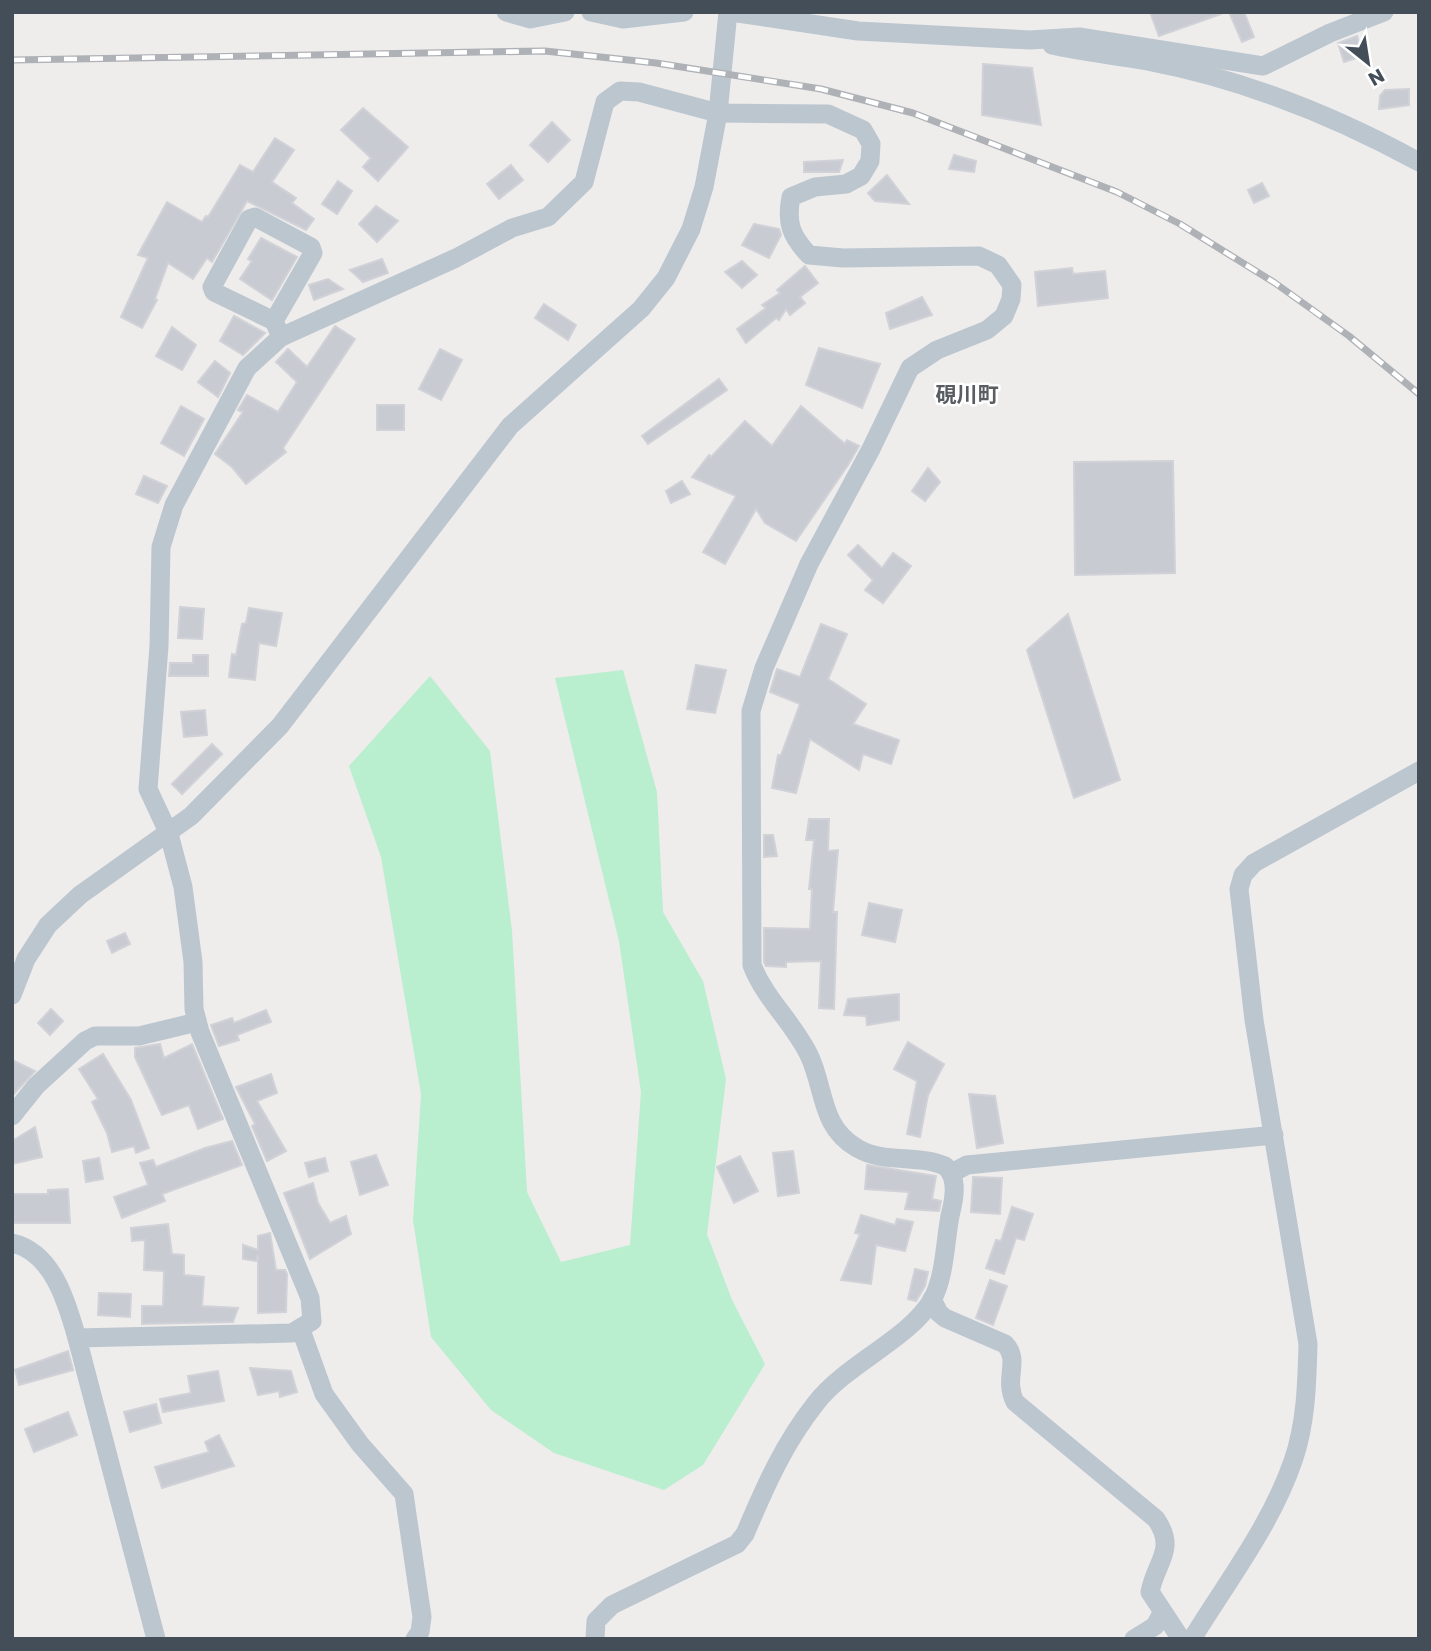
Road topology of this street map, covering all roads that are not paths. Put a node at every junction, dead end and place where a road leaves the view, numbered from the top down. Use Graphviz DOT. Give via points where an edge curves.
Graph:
graph roads {
  1 [pos="506,12"];
  2 [pos="565,12"];
  3 [pos="591,12"];
  4 [pos="684,12"];
  5 [pos="729,12"];
  6 [pos="1384,12"];
  7 [pos="1030,40"];
  8 [pos="718,113"];
  9 [pos="1419,162"];
  10 [pos="278,329"];
  11 [pos="1419,771"];
  12 [pos="169,834"];
  13 [pos="12,995"];
  14 [pos="197,1022"];
  15 [pos="12,1116"];
  16 [pos="1274,1135"];
  17 [pos="952,1173"];
  18 [pos="12,1243"];
  19 [pos="933,1299"];
  20 [pos="300,1330"];
  21 [pos="78,1338"];
  22 [pos="1162,1613"];
  23 [pos="156,1639"];
  24 [pos="415,1639"];
  25 [pos="595,1639"];
  26 [pos="1134,1639"];
  27 [pos="1181,1639"];
  28 [pos="1192,1639"];
  1 -- 2 [label="street" via="530,19"];
  3 -- 4 [label="street" via="623,19"];
  5 -- 7 [label="street" via="858,31"];
  5 -- 8 [label="street"];
  6 -- 7 [label="street" via="1263,66 1079,37"];
  7 -- 9 [label="street" via="1148,61 1230,82 1328,117"];
  8 -- 10 [label="street" via="621,91 605,102 584,182 548,216"];
  8 -- 12 [label="street" via="691,229 666,278 641,309 510,426 280,726 227,783"];
  8 -- 17 [label="street" via="828,114 863,130 872,144 870,162 861,176 791,197 790,230 809,255 979,256 998,265 1012,285 1004,316 987,330 937,350 910,368 809,564 764,668 751,711 752,965 761,988 788,1018 806,1050 824,1107 844,1139 874,1156 941,1164"];
  10 -- 10 [label="street" via="313,253 311,247 255,217 248,219 212,287"];
  10 -- 12 [label="street" via="247,368 174,505 161,547 148,789"];
  11 -- 16 [label="street" via="1254,863 1243,874 1239,889 1254,1020"];
  12 -- 13 [label="street" via="80,895 48,925 26,960"];
  12 -- 14 [label="street" via="187,911"];
  14 -- 15 [label="street" via="132,1037 95,1036 85,1041 36,1086"];
  14 -- 20 [label="street" via="310,1298 312,1321"];
  16 -- 17 [label="street" via="967,1165"];
  16 -- 28 [label="street" via="1308,1344 1307,1396 1294,1460 1280,1490"];
  17 -- 19 [label="street" via="953,1204"];
  18 -- 21 [label="street" via="28,1248 45,1265 64,1297"];
  19 -- 22 [label="street" via="945,1318 1005,1344 1012,1352 1008,1381 1015,1402 1156,1519 1166,1534 1166,1548 1150,1592"];
  19 -- 25 [label="street" via="817,1401 779,1455 737,1544 612,1605 596,1621"];
  20 -- 21 [label="street"];
  20 -- 24 [label="street" via="324,1394 404,1494 422,1618"];
  21 -- 23 [label="street"];
  22 -- 26 [label="street" via="1155,1626"];
  22 -- 27 [label="street"];
}
